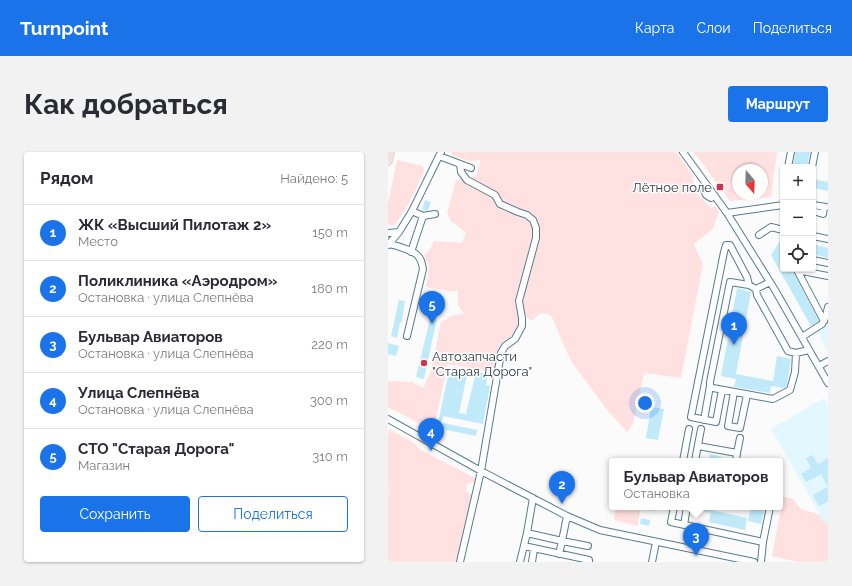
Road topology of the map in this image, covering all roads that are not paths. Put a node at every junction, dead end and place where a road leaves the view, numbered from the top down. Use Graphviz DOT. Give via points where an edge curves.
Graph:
graph roads {
  1 [pos="390,152"];
  2 [pos="683,152"];
  3 [pos="791,152"];
  4 [pos="815,152"];
  5 [pos="440,154"];
  6 [pos="388,161"];
  7 [pos="460,164"];
  8 [pos="789,164"];
  9 [pos="813,164"];
  10 [pos="471,168"];
  11 [pos="780,205"];
  12 [pos="816,205"];
  13 [pos="826,207"];
  14 [pos="412,211"];
  15 [pos="816,212"];
  16 [pos="435,214"];
  17 [pos="727,214"];
  18 [pos="423,216"];
  19 [pos="780,229"];
  20 [pos="399,232"];
  21 [pos="388,233"];
  22 [pos="759,234"];
  23 [pos="388,236"];
  24 [pos="816,237"];
  25 [pos="828,239"];
  26 [pos="388,244"];
  27 [pos="411,252"];
  28 [pos="816,261"];
  29 [pos="828,263"];
  30 [pos="798,272"];
  31 [pos="807,272"];
  32 [pos="828,276"];
  33 [pos="718,281"];
  34 [pos="730,282"];
  35 [pos="770,282"];
  36 [pos="749,285"];
  37 [pos="756,289"];
  38 [pos="828,307"];
  39 [pos="824,321"];
  40 [pos="710,324"];
  41 [pos="721,326"];
  42 [pos="407,336"];
  43 [pos="802,337"];
  44 [pos="809,350"];
  45 [pos="796,353"];
  46 [pos="828,361"];
  47 [pos="702,366"];
  48 [pos="819,366"];
  49 [pos="713,369"];
  50 [pos="828,383"];
  51 [pos="710,386"];
  52 [pos="722,390"];
  53 [pos="734,392"];
  54 [pos="747,395"];
  55 [pos="388,419"];
  56 [pos="704,420"];
  57 [pos="701,428"];
  58 [pos="689,429"];
  59 [pos="740,438"];
  60 [pos="698,446"];
  61 [pos="737,453"];
  62 [pos="684,458"];
  63 [pos="696,458"];
  64 [pos="736,458"];
  65 [pos="481,471"];
  66 [pos="533,498"];
  67 [pos="673,510"];
  68 [pos="686,510"];
  69 [pos="769,510"];
  70 [pos="567,516"];
  71 [pos="684,525"];
  72 [pos="527,534"];
  73 [pos="562,541"];
  74 [pos="656,542"];
  75 [pos="763,542"];
  76 [pos="524,546"];
  77 [pos="588,546"];
  78 [pos="534,549"];
  79 [pos="559,554"];
  80 [pos="745,561"];
  81 [pos="460,562"];
  82 [pos="520,562"];
  83 [pos="532,562"];
  84 [pos="589,562"];
  85 [pos="652,562"];
  86 [pos="754,562"];
  87 [pos="760,562"];
  1 -- 6 [label="main road"];
  2 -- 17 [label="street"];
  3 -- 8 [label="street"];
  4 -- 9 [label="street"];
  5 -- 7 [label="street"];
  5 -- 14 [label="street"];
  7 -- 10 [label="street"];
  7 -- 65 [label="street" via="461,172 467,180 495,195 500,204 527,215 533,220 536,228 536,238 519,301 522,326 515,339 505,346 501,353"];
  11 -- 17 [label="street"];
  12 -- 13 [label="street"];
  13 -- 15 [label="street" via="823,214"];
  14 -- 18 [label="street"];
  14 -- 20 [label="street"];
  16 -- 18 [label="street"];
  17 -- 35 [label="street"];
  18 -- 27 [label="street"];
  19 -- 22 [label="street" via="771,227"];
  20 -- 21 [label="street"];
  20 -- 23 [label="street"];
  20 -- 26 [label="street"];
  24 -- 25 [label="street"];
  26 -- 27 [label="street"];
  27 -- 42 [label="street" via="419,258 423,269"];
  28 -- 29 [label="street"];
  30 -- 39 [label="street"];
  31 -- 32 [label="street"];
  33 -- 34 [label="street"];
  33 -- 36 [label="street" via="726,245 730,245"];
  33 -- 40 [label="street"];
  34 -- 36 [label="street"];
  34 -- 41 [label="street"];
  35 -- 37 [label="street"];
  35 -- 43 [label="street"];
  36 -- 37 [label="street"];
  37 -- 45 [label="street" via="788,351"];
  38 -- 39 [label="street"];
  39 -- 43 [label="street"];
  40 -- 41 [label="street"];
  40 -- 47 [label="street"];
  41 -- 49 [label="street"];
  43 -- 44 [label="street"];
  44 -- 45 [label="street"];
  44 -- 48 [label="street"];
  45 -- 54 [label="street" via="795,372 790,390 773,399"];
  46 -- 48 [label="street"];
  47 -- 49 [label="street"];
  47 -- 56 [label="street" via="692,417"];
  48 -- 50 [label="street"];
  49 -- 51 [label="street"];
  51 -- 52 [label="street"];
  51 -- 56 [label="street"];
  52 -- 53 [label="street"];
  52 -- 56 [label="street" via="716,422"];
  53 -- 54 [label="street"];
  53 -- 54 [label="street" via="728,426 740,428"];
  55 -- 65 [label="street"];
  57 -- 60 [label="street"];
  58 -- 62 [label="street"];
  59 -- 61 [label="street"];
  60 -- 61 [label="street"];
  60 -- 63 [label="street"];
  61 -- 64 [label="street"];
  65 -- 66 [label="street"];
  65 -- 81 [label="street"];
  66 -- 70 [label="street"];
  66 -- 72 [label="street"];
  67 -- 71 [label="street" via="671,522"];
  68 -- 71 [label="street"];
  69 -- 75 [label="street"];
  70 -- 73 [label="street"];
  70 -- 74 [label="street" via="600,530"];
  71 -- 75 [label="street"];
  72 -- 73 [label="street"];
  72 -- 76 [label="street"];
  73 -- 77 [label="street"];
  73 -- 79 [label="street"];
  74 -- 80 [label="street"];
  74 -- 85 [label="street"];
  75 -- 87 [label="street"];
  76 -- 78 [label="street"];
  76 -- 82 [label="street"];
  78 -- 79 [label="street"];
  78 -- 83 [label="street"];
  79 -- 84 [label="street"];
  80 -- 86 [label="street"];
}
